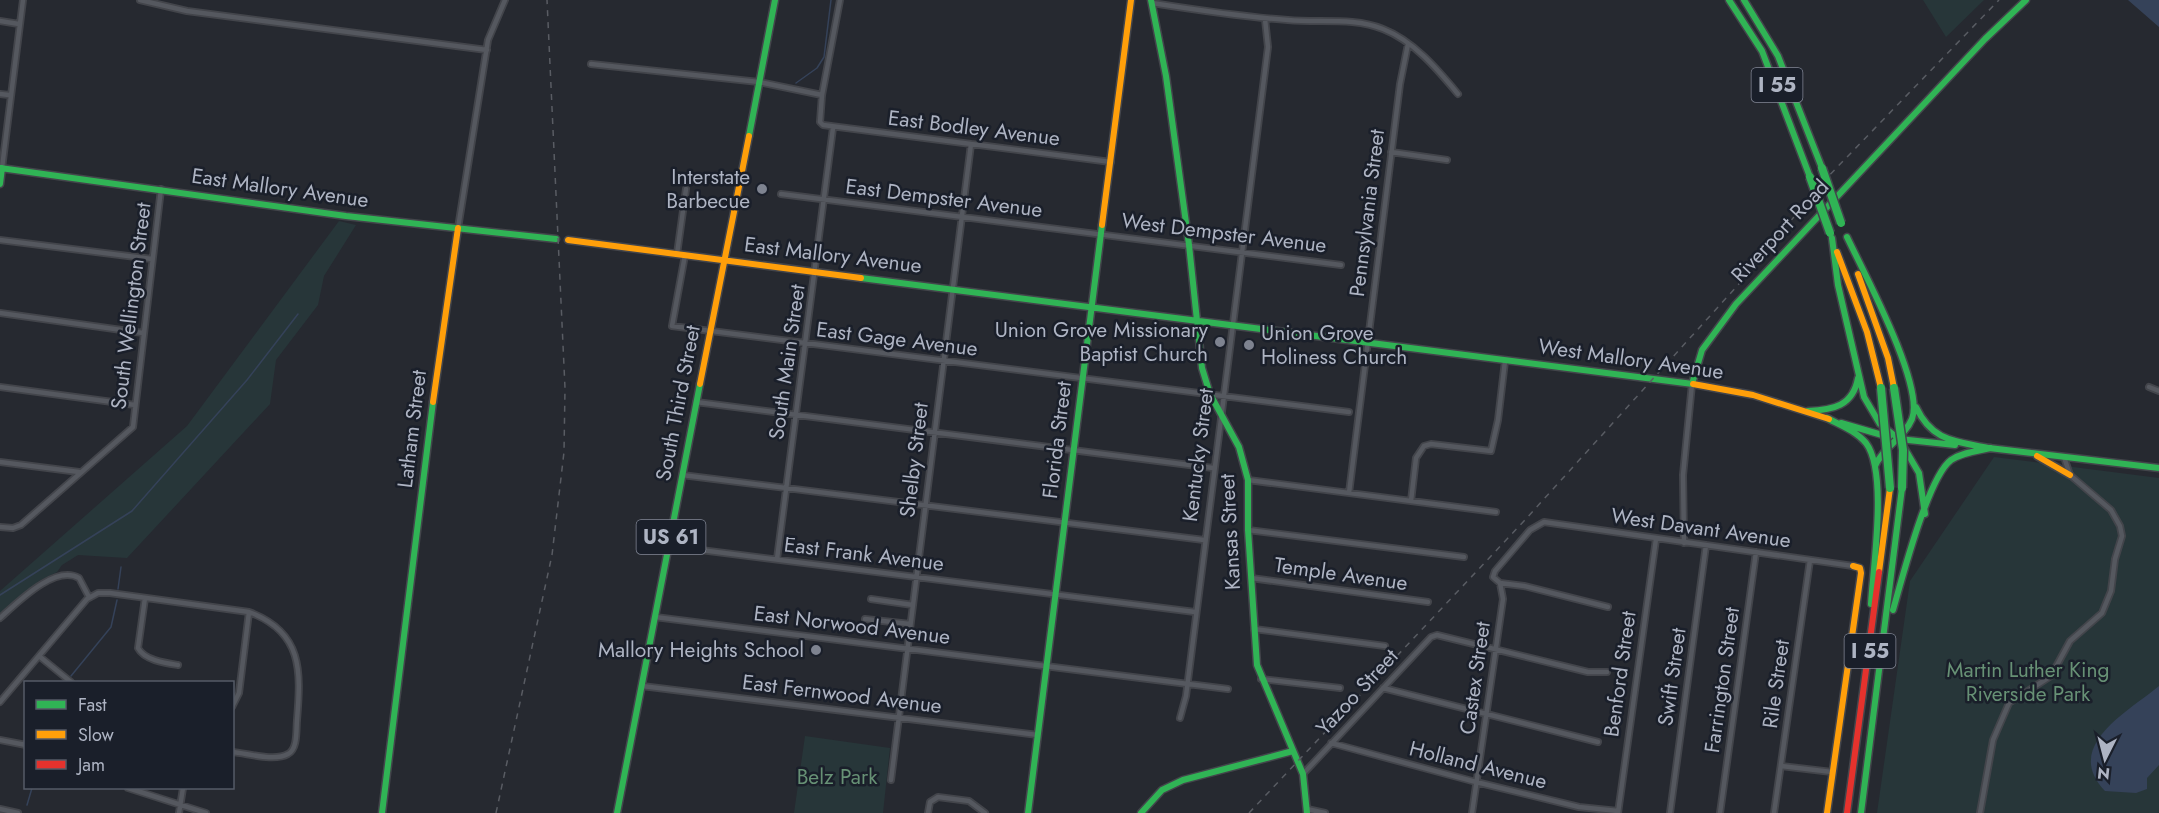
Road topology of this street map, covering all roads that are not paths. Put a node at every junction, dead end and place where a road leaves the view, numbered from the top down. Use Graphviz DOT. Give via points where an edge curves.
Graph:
graph roads {
  1 [pos="23,0"];
  2 [pos="140,0"];
  3 [pos="505,0"];
  4 [pos="775,0"];
  5 [pos="840,0"];
  6 [pos="1131,0"];
  7 [pos="1730,0"];
  8 [pos="1744,0"];
  9 [pos="2026,0"];
  10 [pos="1152,2"];
  11 [pos="1265,19"];
  12 [pos="0,21"];
  13 [pos="19,24"];
  14 [pos="1408,44"];
  15 [pos="487,50"];
  16 [pos="591,64"];
  17 [pos="759,82"];
  18 [pos="0,94"];
  19 [pos="1458,94"];
  20 [pos="9,95"];
  21 [pos="822,95"];
  22 [pos="833,128"];
  23 [pos="971,144"];
  24 [pos="1391,152"];
  25 [pos="1447,160"];
  26 [pos="1111,162"];
  27 [pos="1,168"];
  28 [pos="0,183"];
  29 [pos="161,189"];
  30 [pos="686,189"];
  31 [pos="781,194"];
  32 [pos="825,199"];
  33 [pos="962,217"];
  34 [pos="458,228"];
  35 [pos="1102,234"];
  36 [pos="1831,236"];
  37 [pos="556,239"];
  38 [pos="0,240"];
  39 [pos="568,240"];
  40 [pos="1189,245"];
  41 [pos="1240,252"];
  42 [pos="681,254"];
  43 [pos="152,259"];
  44 [pos="725,260"];
  45 [pos="1341,265"];
  46 [pos="816,272"];
  47 [pos="952,288"];
  48 [pos="1866,289"];
  49 [pos="1093,306"];
  50 [pos="0,314"];
  51 [pos="1197,320"];
  52 [pos="1232,324"];
  53 [pos="709,332"];
  54 [pos="143,333"];
  55 [pos="1369,341"];
  56 [pos="805,344"];
  57 [pos="943,361"];
  58 [pos="1505,361"];
  59 [pos="1858,372"];
  60 [pos="1083,380"];
  61 [pos="1692,384"];
  62 [pos="0,387"];
  63 [pos="2149,387"];
  64 [pos="2159,391"];
  65 [pos="1210,394"];
  66 [pos="1222,395"];
  67 [pos="696,402"];
  68 [pos="135,405"];
  69 [pos="1916,407"];
  70 [pos="1808,411"];
  71 [pos="1349,412"];
  72 [pos="795,415"];
  73 [pos="1220,415"];
  74 [pos="1827,418"];
  75 [pos="934,434"];
  76 [pos="1899,439"];
  77 [pos="1991,448"];
  78 [pos="1075,450"];
  79 [pos="2031,453"];
  80 [pos="2064,458"];
  81 [pos="0,462"];
  82 [pos="1875,466"];
  83 [pos="1213,468"];
  84 [pos="2159,468"];
  85 [pos="79,472"];
  86 [pos="682,475"];
  87 [pos="2070,475"];
  88 [pos="1248,480"];
  89 [pos="786,487"];
  90 [pos="1349,493"];
  91 [pos="1411,501"];
  92 [pos="926,505"];
  93 [pos="1496,512"];
  94 [pos="1925,514"];
  95 [pos="1064,523"];
  96 [pos="0,527"];
  97 [pos="1248,530"];
  98 [pos="1204,540"];
  99 [pos="1656,540"];
  100 [pos="1684,543"];
  101 [pos="1706,545"];
  102 [pos="669,546"];
  103 [pos="1756,552"];
  104 [pos="1464,558"];
  105 [pos="777,559"];
  106 [pos="1810,560"];
  107 [pos="1853,566"];
  108 [pos="916,577"];
  109 [pos="1251,578"];
  110 [pos="1500,583"];
  111 [pos="1056,594"];
  112 [pos="89,597"];
  113 [pos="145,598"];
  114 [pos="871,599"];
  115 [pos="1428,602"];
  116 [pos="913,604"];
  117 [pos="1608,607"];
  118 [pos="249,612"];
  119 [pos="1195,612"];
  120 [pos="655,617"];
  121 [pos="0,618"];
  122 [pos="865,619"];
  123 [pos="910,624"];
  124 [pos="1254,629"];
  125 [pos="1871,640"];
  126 [pos="1885,642"];
  127 [pos="1385,646"];
  128 [pos="1495,648"];
  129 [pos="908,649"];
  130 [pos="39,656"];
  131 [pos="178,665"];
  132 [pos="1046,666"];
  133 [pos="1607,672"];
  134 [pos="1261,679"];
  135 [pos="69,681"];
  136 [pos="1186,683"];
  137 [pos="641,686"];
  138 [pos="1340,688"];
  139 [pos="1383,688"];
  140 [pos="1228,689"];
  141 [pos="0,702"];
  142 [pos="234,703"];
  143 [pos="1486,715"];
  144 [pos="897,718"];
  145 [pos="1180,718"];
  146 [pos="1038,735"];
  147 [pos="0,740"];
  148 [pos="1598,742"];
  149 [pos="1331,743"];
  150 [pos="24,745"];
  151 [pos="1293,751"];
  152 [pos="234,752"];
  153 [pos="1781,766"];
  154 [pos="1832,772"];
  155 [pos="1303,774"];
  156 [pos="891,780"];
  157 [pos="1476,782"];
  158 [pos="131,789"];
  159 [pos="183,789"];
  160 [pos="181,806"];
  161 [pos="0,809"];
  162 [pos="1307,811"];
  163 [pos="1618,812"];
  164 [pos="18,813"];
  165 [pos="179,813"];
  166 [pos="206,813"];
  167 [pos="382,813"];
  168 [pos="617,813"];
  169 [pos="928,813"];
  170 [pos="985,813"];
  171 [pos="1028,813"];
  172 [pos="1141,813"];
  173 [pos="1325,813"];
  174 [pos="1472,813"];
  175 [pos="1670,813"];
  176 [pos="1720,813"];
  177 [pos="1774,813"];
  178 [pos="1827,813"];
  179 [pos="1847,813"];
  180 [pos="1861,813"];
  181 [pos="1980,813"];
  1 -- 13 [label="street"];
  2 -- 15 [label="street" via="187,11"];
  3 -- 15 [label="street, Latham Street" via="489,34"];
  4 -- 17 [label="main road, South Third Street / US 61"];
  5 -- 21 [label="street"];
  6 -- 26 [label="main road, Florida Street"];
  7 -- 36 [label="main road, I 55, bridge" via="1762,51"];
  8 -- 48 [label="main road, I 55, bridge" via="1778,56"];
  9 -- 61 [label="main road, Riverport Road" via="1736,304 1700,351"];
  10 -- 11 [label="street"];
  10 -- 40 [label="main road, Kansas Street"];
  11 -- 14 [label="street" via="1367,23"];
  11 -- 41 [label="street, Kentucky Street" via="1268,47"];
  12 -- 13 [label="street"];
  13 -- 20 [label="street"];
  14 -- 19 [label="street" via="1436,67"];
  14 -- 24 [label="street, Pennsylvania Street"];
  15 -- 34 [label="street, Latham Street"];
  16 -- 17 [label="street"];
  17 -- 21 [label="street"];
  17 -- 44 [label="main road, South Third Street / US 61"];
  18 -- 20 [label="street"];
  20 -- 27 [label="street"];
  21 -- 22 [label="street" via="820,122"];
  22 -- 23 [label="street, East Bodley Avenue"];
  22 -- 32 [label="street, South Main Street"];
  23 -- 26 [label="street, East Bodley Avenue"];
  23 -- 33 [label="street, Shelby Street"];
  24 -- 25 [label="street"];
  24 -- 55 [label="street, Pennsylvania Street"];
  26 -- 35 [label="main road, Florida Street"];
  27 -- 28 [label="main road"];
  27 -- 29 [label="main road, East Mallory Avenue"];
  29 -- 34 [label="main road, East Mallory Avenue"];
  29 -- 43 [label="street, South Wellington Street"];
  30 -- 42 [label="street"];
  31 -- 32 [label="street, East Dempster Avenue"];
  32 -- 33 [label="street, East Dempster Avenue"];
  32 -- 46 [label="street, South Main Street"];
  33 -- 35 [label="street, East Dempster Avenue"];
  33 -- 47 [label="street, Shelby Street"];
  34 -- 37 [label="main road, East Mallory Avenue"];
  34 -- 167 [label="main road, Latham Street"];
  35 -- 40 [label="street, West Dempster Avenue"];
  35 -- 49 [label="main road, Florida Street"];
  36 -- 59 [label="main road"];
  36 -- 125 [label="main road, I 55, bridge" via="1867,332 1887,426 1890,488"];
  38 -- 43 [label="street"];
  39 -- 42 [label="main road, East Mallory Avenue"];
  40 -- 41 [label="street, West Dempster Avenue"];
  40 -- 51 [label="main road, Kansas Street"];
  41 -- 45 [label="street, West Dempster Avenue"];
  41 -- 52 [label="street, Kentucky Street"];
  42 -- 44 [label="main road, East Mallory Avenue"];
  42 -- 53 [label="street, East Gage Avenue" via="672,326"];
  43 -- 54 [label="street, South Wellington Street"];
  44 -- 46 [label="main road, East Mallory Avenue"];
  44 -- 53 [label="main road, South Third Street / US 61"];
  46 -- 47 [label="main road, East Mallory Avenue"];
  46 -- 56 [label="street, South Main Street"];
  47 -- 49 [label="main road, East Mallory Avenue"];
  47 -- 57 [label="street, Shelby Street"];
  48 -- 69 [label="main road" via="1892,335"];
  48 -- 126 [label="main road, I 55, bridge" via="1894,388 1903,450"];
  49 -- 51 [label="main road, West Mallory Avenue"];
  49 -- 60 [label="main road, Florida Street"];
  50 -- 54 [label="street"];
  51 -- 52 [label="main road, West Mallory Avenue"];
  51 -- 65 [label="main road, Kansas Street" via="1202,369"];
  52 -- 55 [label="main road, West Mallory Avenue"];
  52 -- 66 [label="street, Kentucky Street"];
  53 -- 56 [label="street, East Gage Avenue"];
  53 -- 67 [label="main road, South Third Street / US 61"];
  54 -- 68 [label="street, South Wellington Street"];
  55 -- 58 [label="main road, West Mallory Avenue"];
  55 -- 90 [label="street, Pennsylvania Street"];
  56 -- 57 [label="street, East Gage Avenue"];
  56 -- 72 [label="street, South Main Street"];
  57 -- 60 [label="street, East Gage Avenue"];
  57 -- 75 [label="street, Shelby Street"];
  58 -- 61 [label="main road, West Mallory Avenue"];
  58 -- 91 [label="street" via="1491,452 1424,446 1416,458"];
  59 -- 70 [label="main road" via="1855,392 1844,406"];
  59 -- 76 [label="main road" via="1873,416"];
  60 -- 65 [label="street, East Gage Avenue"];
  60 -- 78 [label="main road, Florida Street"];
  61 -- 70 [label="main road, West Mallory Avenue" via="1746,393"];
  61 -- 100 [label="street, Riverport Road" via="1683,475"];
  62 -- 68 [label="street"];
  63 -- 64 [label="street"];
  65 -- 66 [label="street, East Gage Avenue"];
  65 -- 73 [label="main road, Kansas Street"];
  66 -- 71 [label="street, East Gage Avenue"];
  66 -- 73 [label="street, Kentucky Street"];
  67 -- 72 [label="street"];
  67 -- 86 [label="main road, South Third Street / US 61"];
  68 -- 85 [label="street, South Wellington Street" via="133,427"];
  69 -- 76 [label="main road"];
  69 -- 77 [label="main road" via="1923,424 1936,436"];
  70 -- 74 [label="main road, West Mallory Avenue"];
  72 -- 75 [label="street"];
  72 -- 89 [label="street, South Main Street"];
  73 -- 83 [label="street, Kentucky Street"];
  73 -- 88 [label="main road, Kansas Street" via="1239,447"];
  74 -- 76 [label="main road, West Mallory Avenue"];
  74 -- 82 [label="main road" via="1868,445"];
  75 -- 78 [label="street"];
  75 -- 92 [label="street, Shelby Street"];
  76 -- 77 [label="main road, West Mallory Avenue"];
  76 -- 82 [label="main road" via="1882,452"];
  76 -- 94 [label="main road" via="1919,473"];
  77 -- 79 [label="main road, West Mallory Avenue"];
  77 -- 94 [label="main road" via="1959,455 1948,463"];
  78 -- 83 [label="street"];
  78 -- 95 [label="main road, Florida Street"];
  79 -- 80 [label="main road, West Mallory Avenue"];
  79 -- 87 [label="main road"];
  80 -- 84 [label="main road, West Mallory Avenue"];
  80 -- 87 [label="street"];
  81 -- 85 [label="street"];
  82 -- 125 [label="main road"];
  83 -- 98 [label="street, Kentucky Street"];
  85 -- 96 [label="street" via="21,525"];
  86 -- 89 [label="street"];
  86 -- 102 [label="main road, South Third Street / US 61"];
  87 -- 181 [label="street" via="2111,510 2120,526 2122,536 2111,591 2102,612 2070,641 2051,676 2009,703 1994,741"];
  88 -- 90 [label="street"];
  88 -- 97 [label="main road, Kansas Street"];
  89 -- 92 [label="street"];
  89 -- 105 [label="street, South Main Street"];
  90 -- 91 [label="street"];
  91 -- 93 [label="street"];
  92 -- 95 [label="street"];
  92 -- 108 [label="street, Shelby Street"];
  94 -- 126 [label="main road" via="1901,580"];
  95 -- 98 [label="street"];
  95 -- 111 [label="main road, Florida Street"];
  97 -- 104 [label="street"];
  97 -- 109 [label="main road, Kansas Street"];
  98 -- 119 [label="street, Kentucky Street"];
  99 -- 100 [label="street, West Davant Avenue"];
  99 -- 110 [label="street, West Davant Avenue" via="1544,522 1530,530 1495,571 1493,577"];
  99 -- 163 [label="street, Benford Street"];
  100 -- 101 [label="street, West Davant Avenue"];
  101 -- 103 [label="street, West Davant Avenue"];
  101 -- 175 [label="street, Swift Street"];
  102 -- 105 [label="street, East Frank Avenue"];
  102 -- 120 [label="main road, South Third Street / US 61"];
  103 -- 106 [label="street, West Davant Avenue"];
  103 -- 176 [label="street, Farrington Street"];
  105 -- 108 [label="street, East Frank Avenue"];
  106 -- 107 [label="street, West Davant Avenue"];
  106 -- 153 [label="street, Rile Street"];
  107 -- 154 [label="main road" via="1860,568 1861,573"];
  108 -- 111 [label="street, East Frank Avenue"];
  108 -- 116 [label="street, Shelby Street"];
  109 -- 115 [label="street, Temple Avenue"];
  109 -- 124 [label="main road, Kansas Street"];
  110 -- 117 [label="street"];
  110 -- 128 [label="street, Castex Street" via="1503,599"];
  111 -- 119 [label="street, East Frank Avenue"];
  111 -- 132 [label="main road, Florida Street"];
  112 -- 113 [label="street" via="104,593"];
  112 -- 121 [label="street" via="79,578 62,576 38,586"];
  112 -- 130 [label="street"];
  113 -- 118 [label="street"];
  113 -- 131 [label="street" via="140,653"];
  114 -- 116 [label="street"];
  116 -- 123 [label="street, Shelby Street"];
  118 -- 142 [label="street" via="239,693"];
  118 -- 152 [label="street" via="269,621 293,648 300,681 295,740 292,750 277,757"];
  119 -- 136 [label="street, Kentucky Street"];
  120 -- 129 [label="street, East Norwood Avenue"];
  120 -- 137 [label="main road, South Third Street / US 61"];
  122 -- 123 [label="street"];
  123 -- 129 [label="street, Shelby Street"];
  124 -- 127 [label="street"];
  124 -- 134 [label="main road, Kansas Street"];
  125 -- 179 [label="main road, I 55"];
  126 -- 180 [label="main road, I 55"];
  128 -- 133 [label="street" via="1588,672"];
  128 -- 139 [label="street, Yazoo Street" via="1431,637"];
  128 -- 143 [label="street, Castex Street"];
  129 -- 132 [label="street, East Norwood Avenue"];
  129 -- 144 [label="street, Shelby Street"];
  130 -- 135 [label="street"];
  130 -- 141 [label="street"];
  132 -- 136 [label="street, East Norwood Avenue"];
  132 -- 146 [label="main road, Florida Street"];
  134 -- 138 [label="street"];
  134 -- 151 [label="main road, Kansas Street"];
  136 -- 140 [label="street, East Norwood Avenue"];
  136 -- 145 [label="street, Kentucky Street"];
  137 -- 144 [label="street, East Fernwood Avenue"];
  137 -- 168 [label="main road, South Third Street / US 61"];
  139 -- 143 [label="street"];
  139 -- 149 [label="street, Yazoo Street"];
  143 -- 148 [label="street"];
  143 -- 157 [label="street, Castex Street"];
  144 -- 146 [label="street, East Fernwood Avenue"];
  144 -- 156 [label="street, Shelby Street"];
  146 -- 171 [label="main road, Florida Street"];
  147 -- 150 [label="street"];
  149 -- 155 [label="street, Yazoo Street"];
  149 -- 157 [label="street, Holland Avenue"];
  151 -- 155 [label="main road, Kansas Street"];
  151 -- 172 [label="main road" via="1183,780 1162,790"];
  153 -- 154 [label="street"];
  153 -- 177 [label="street, Rile Street"];
  154 -- 178 [label="main road"];
  155 -- 162 [label="main road, Kansas Street"];
  157 -- 163 [label="street, Holland Avenue" via="1579,807"];
  157 -- 174 [label="street, Castex Street"];
  158 -- 160 [label="street"];
  159 -- 160 [label="street"];
  160 -- 165 [label="street"];
  160 -- 166 [label="street"];
  161 -- 164 [label="street"];
  162 -- 173 [label="street"];
  169 -- 170 [label="street" via="930,802 938,797 969,801"];
}
